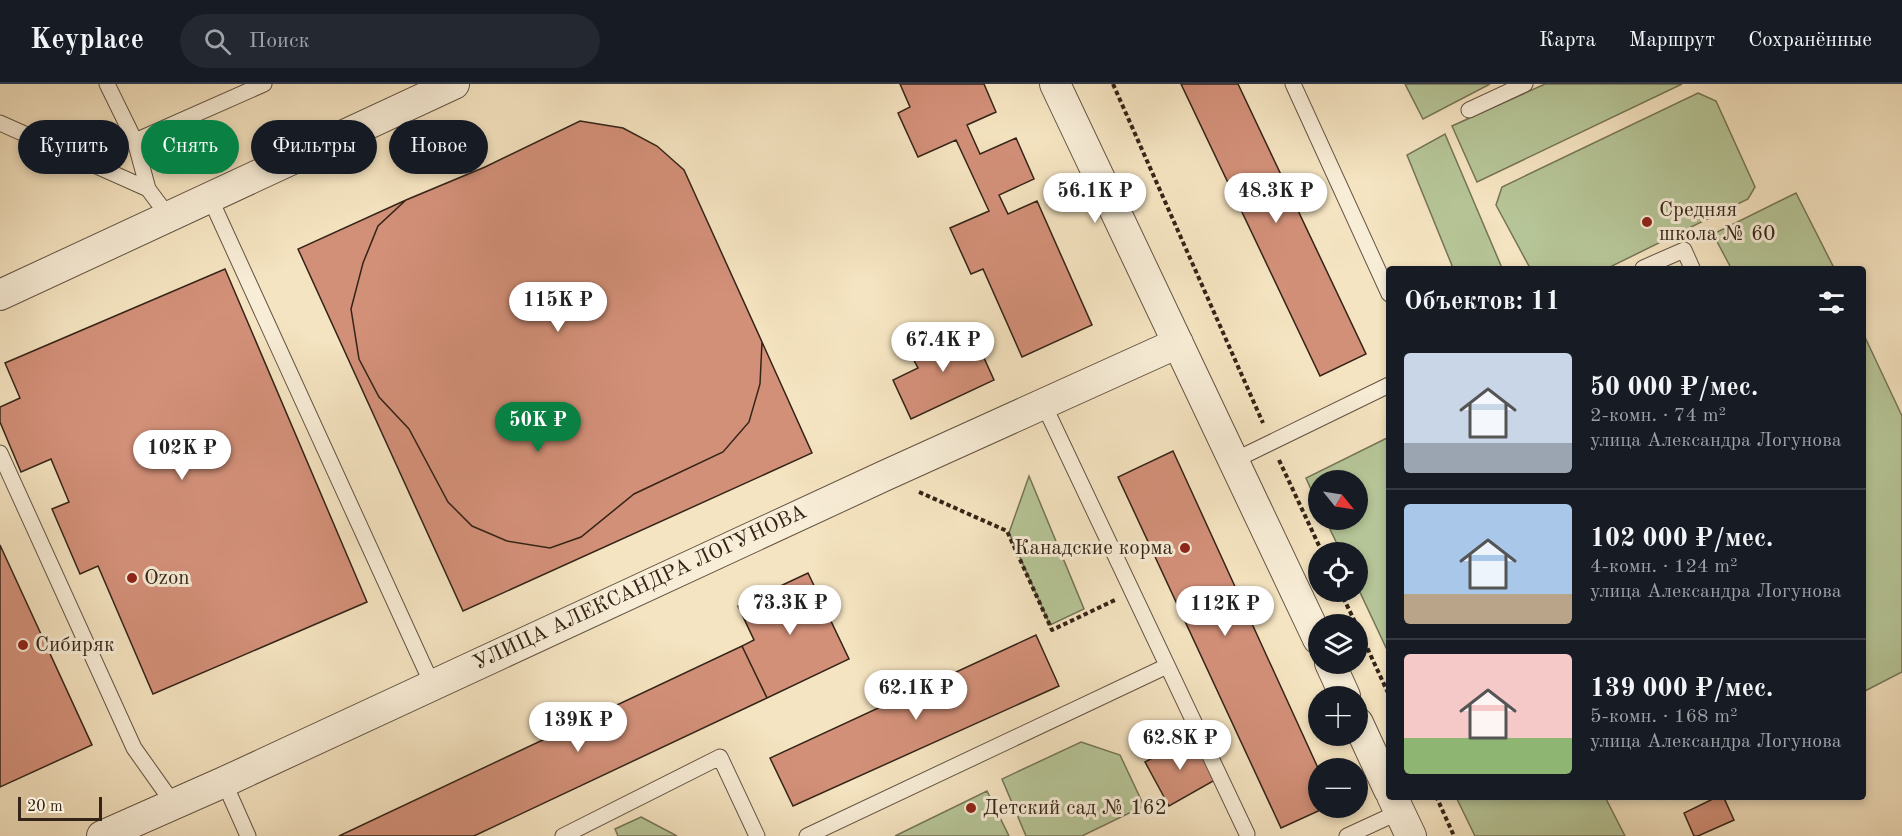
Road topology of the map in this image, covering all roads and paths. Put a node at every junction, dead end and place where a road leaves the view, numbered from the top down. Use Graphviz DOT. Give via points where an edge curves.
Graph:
graph roads {
  1 [pos="107,84"];
  2 [pos="264,84"];
  3 [pos="454,84"];
  4 [pos="1055,84"];
  5 [pos="1113,84"];
  6 [pos="1293,84"];
  7 [pos="1525,84"];
  8 [pos="1469,110"];
  9 [pos="0,123"];
  10 [pos="135,141"];
  11 [pos="148,189"];
  12 [pos="210,198"];
  13 [pos="170,217"];
  14 [pos="1648,266"];
  15 [pos="1691,266"];
  16 [pos="1386,287"];
  17 [pos="0,296"];
  18 [pos="1178,343"];
  19 [pos="1386,386"];
  20 [pos="1043,403"];
  21 [pos="1271,443"];
  22 [pos="0,453"];
  23 [pos="1235,460"];
  24 [pos="884,476"];
  25 [pos="1317,542"];
  26 [pos="1132,592"];
  27 [pos="1308,617"];
  28 [pos="1368,650"];
  29 [pos="1167,666"];
  30 [pos="432,684"];
  31 [pos="1386,689"];
  32 [pos="1368,744"];
  33 [pos="224,782"];
  34 [pos="1386,783"];
  35 [pos="1438,800"];
  36 [pos="173,803"];
  37 [pos="1398,809"];
  38 [pos="1247,834"];
  39 [pos="102,836"];
  40 [pos="248,836"];
  41 [pos="562,836"];
  42 [pos="757,836"];
  43 [pos="807,836"];
  44 [pos="1347,836"];
  45 [pos="1454,836"];
  1 -- 10 [label="lane"];
  2 -- 10 [label="lane"];
  3 -- 12 [label="street"];
  4 -- 18 [label="street"];
  5 -- 21 [label="path"];
  6 -- 16 [label="lane"];
  7 -- 8 [label="lane"];
  9 -- 11 [label="lane"];
  10 -- 11 [label="lane"];
  11 -- 13 [label="lane"];
  12 -- 13 [label="street"];
  12 -- 30 [label="lane"];
  13 -- 17 [label="street"];
  14 -- 15 [label="lane" via="1684,250"];
  18 -- 20 [label="street, УЛИЦА АЛЕКСАНДРА ЛОГУНОВА"];
  18 -- 23 [label="street"];
  19 -- 21 [label="lane"];
  20 -- 24 [label="street, УЛИЦА АЛЕКСАНДРА ЛОГУНОВА"];
  20 -- 26 [label="lane"];
  21 -- 23 [label="lane"];
  21 -- 25 [label="path"];
  22 -- 36 [label="lane" via="134,748"];
  23 -- 27 [label="street"];
  24 -- 26 [label="path" via="1007,531 1052,630"];
  24 -- 30 [label="street, УЛИЦА АЛЕКСАНДРА ЛОГУНОВА"];
  26 -- 29 [label="lane"];
  28 -- 31 [label="path"];
  29 -- 38 [label="lane"];
  29 -- 43 [label="lane"];
  30 -- 33 [label="street, УЛИЦА АЛЕКСАНДРА ЛОГУНОВА"];
  32 -- 34 [label="street"];
  33 -- 36 [label="street, УЛИЦА АЛЕКСАНДРА ЛОГУНОВА"];
  33 -- 40 [label="lane"];
  35 -- 45 [label="path"];
  36 -- 39 [label="street, УЛИЦА АЛЕКСАНДРА ЛОГУНОВА"];
  37 -- 44 [label="lane"];
  41 -- 42 [label="lane" via="720,757"];
}
